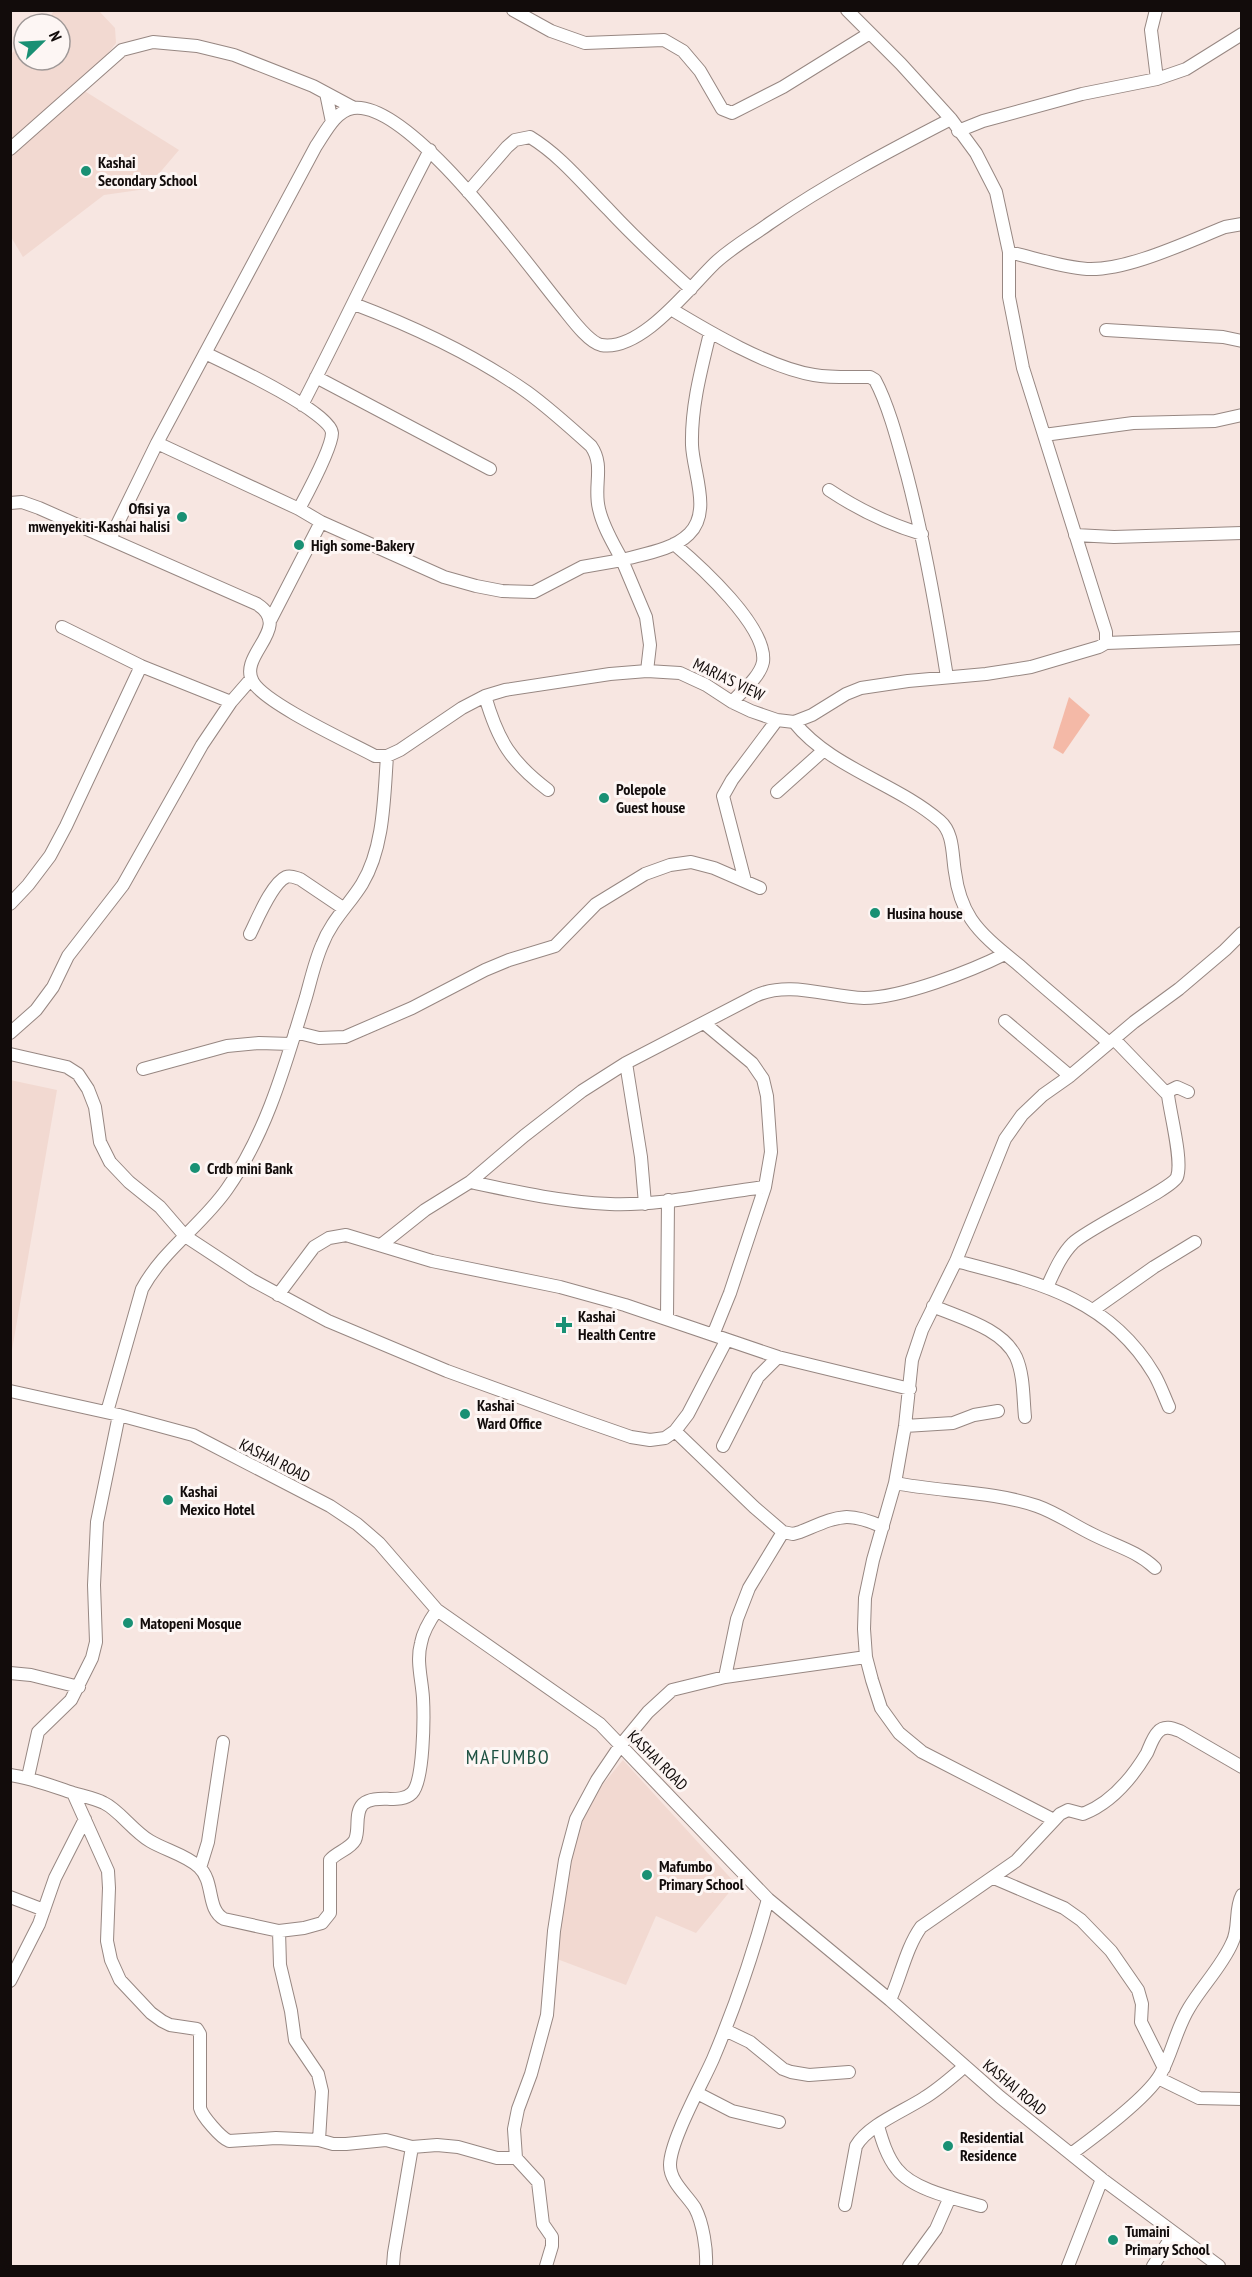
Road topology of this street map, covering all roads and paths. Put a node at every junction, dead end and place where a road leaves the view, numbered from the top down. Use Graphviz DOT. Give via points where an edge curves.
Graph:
graph roads {
  1 [pos="513,10"];
  2 [pos="847,10"];
  3 [pos="1156,10"];
  4 [pos="870,33"];
  5 [pos="1242,34"];
  6 [pos="1157,79"];
  7 [pos="326,93"];
  8 [pos="354,108"];
  9 [pos="951,119"];
  10 [pos="332,123"];
  11 [pos="958,130"];
  12 [pos="10,149"];
  13 [pos="430,150"];
  14 [pos="468,192"];
  15 [pos="1242,224"];
  16 [pos="1010,252"];
  17 [pos="691,289"];
  18 [pos="354,304"];
  19 [pos="671,309"];
  20 [pos="1106,330"];
  21 [pos="710,333"];
  22 [pos="1242,341"];
  23 [pos="205,353"];
  24 [pos="316,378"];
  25 [pos="302,405"];
  26 [pos="1242,415"];
  27 [pos="1044,435"];
  28 [pos="157,443"];
  29 [pos="490,469"];
  30 [pos="829,490"];
  31 [pos="10,503"];
  32 [pos="299,509"];
  33 [pos="321,522"];
  34 [pos="1242,533"];
  35 [pos="922,534"];
  36 [pos="1075,535"];
  37 [pos="110,539"];
  38 [pos="674,544"];
  39 [pos="621,560"];
  40 [pos="271,619"];
  41 [pos="62,627"];
  42 [pos="1242,638"];
  43 [pos="1106,643"];
  44 [pos="141,666"];
  45 [pos="647,671"];
  46 [pos="947,677"];
  47 [pos="251,679"];
  48 [pos="485,696"];
  49 [pos="231,702"];
  50 [pos="732,702"];
  51 [pos="777,720"];
  52 [pos="794,722"];
  53 [pos="824,750"];
  54 [pos="387,756"];
  55 [pos="548,790"];
  56 [pos="777,792"];
  57 [pos="745,881"];
  58 [pos="760,888"];
  59 [pos="10,904"];
  60 [pos="343,908"];
  61 [pos="1242,933"];
  62 [pos="250,934"];
  63 [pos="1005,954"];
  64 [pos="1005,1021"];
  65 [pos="704,1023"];
  66 [pos="10,1033"];
  67 [pos="293,1038"];
  68 [pos="1112,1041"];
  69 [pos="10,1054"];
  70 [pos="626,1063"];
  71 [pos="143,1069"];
  72 [pos="1070,1076"];
  73 [pos="1188,1092"];
  74 [pos="1168,1095"];
  75 [pos="470,1182"];
  76 [pos="765,1188"];
  77 [pos="668,1200"];
  78 [pos="645,1204"];
  79 [pos="185,1236"];
  80 [pos="1195,1242"];
  81 [pos="381,1245"];
  82 [pos="956,1261"];
  83 [pos="1047,1287"];
  84 [pos="278,1295"];
  85 [pos="933,1306"];
  86 [pos="1093,1310"];
  87 [pos="667,1318"];
  88 [pos="713,1335"];
  89 [pos="726,1341"];
  90 [pos="778,1357"];
  91 [pos="910,1389"];
  92 [pos="10,1391"];
  93 [pos="1169,1407"];
  94 [pos="998,1412"];
  95 [pos="113,1413"];
  96 [pos="1025,1417"];
  97 [pos="905,1426"];
  98 [pos="675,1431"];
  99 [pos="723,1446"];
  100 [pos="895,1483"];
  101 [pos="883,1527"];
  102 [pos="783,1532"];
  103 [pos="1155,1568"];
  104 [pos="437,1610"];
  105 [pos="866,1657"];
  106 [pos="10,1673"];
  107 [pos="725,1677"];
  108 [pos="80,1687"];
  109 [pos="223,1742"];
  110 [pos="620,1746"];
  111 [pos="1242,1767"];
  112 [pos="10,1775"];
  113 [pos="28,1777"];
  114 [pos="74,1793"];
  115 [pos="85,1819"];
  116 [pos="1054,1820"];
  117 [pos="200,1868"];
  118 [pos="994,1878"];
  119 [pos="1242,1895"];
  120 [pos="10,1897"];
  121 [pos="768,1899"];
  122 [pos="44,1910"];
  123 [pos="279,1931"];
  124 [pos="10,1981"];
  125 [pos="890,2000"];
  126 [pos="725,2030"];
  127 [pos="965,2066"];
  128 [pos="849,2072"];
  129 [pos="1161,2073"];
  130 [pos="697,2092"];
  131 [pos="1242,2099"];
  132 [pos="779,2122"];
  133 [pos="878,2126"];
  134 [pos="319,2140"];
  135 [pos="412,2147"];
  136 [pos="1071,2154"];
  137 [pos="516,2158"];
  138 [pos="1102,2179"];
  139 [pos="950,2197"];
  140 [pos="845,2205"];
  141 [pos="981,2205"];
  142 [pos="1174,2233"];
  143 [pos="393,2266"];
  144 [pos="546,2266"];
  145 [pos="706,2266"];
  146 [pos="909,2266"];
  147 [pos="1068,2266"];
  148 [pos="1153,2266"];
  149 [pos="1219,2266"];
  1 -- 4 [label="street" via="551,31 585,43 664,40 683,51 722,109 732,113 783,87"];
  2 -- 4 [label="street"];
  3 -- 6 [label="street" via="1151,30"];
  4 -- 9 [label="street"];
  5 -- 6 [label="street" via="1186,69"];
  6 -- 11 [label="street" via="1082,94"];
  7 -- 8 [label="street"];
  7 -- 10 [label="street"];
  7 -- 12 [label="street" via="234,55 197,46 153,42 122,50"];
  8 -- 10 [label="street"];
  8 -- 13 [label="street" via="371,111"];
  9 -- 11 [label="street"];
  9 -- 17 [label="street" via="786,212 717,262"];
  10 -- 23 [label="street"];
  11 -- 16 [label="street" via="976,153 996,192"];
  13 -- 14 [label="street"];
  13 -- 18 [label="street"];
  14 -- 17 [label="street" via="507,147 515,140 530,137 575,173"];
  14 -- 19 [label="street" via="583,332 599,345 617,345 640,335"];
  15 -- 16 [label="street" via="1106,268 1088,269"];
  16 -- 27 [label="street" via="1009,297 1015,331"];
  17 -- 19 [label="street"];
  18 -- 24 [label="street"];
  18 -- 39 [label="street" via="414,328 496,372 527,392 591,446 599,463 598,506"];
  19 -- 21 [label="street"];
  20 -- 22 [label="street"];
  21 -- 35 [label="street" via="795,371 875,380 900,449"];
  21 -- 38 [label="street" via="692,422 701,503 697,523"];
  23 -- 25 [label="street"];
  23 -- 28 [label="street"];
  24 -- 25 [label="street"];
  24 -- 29 [label="street"];
  25 -- 32 [label="street" via="328,423 332,435"];
  26 -- 27 [label="street" via="1215,421 1133,423"];
  27 -- 36 [label="street"];
  28 -- 32 [label="street"];
  28 -- 37 [label="street"];
  30 -- 35 [label="street" via="890,525"];
  31 -- 37 [label="street" via="22,502 39,508"];
  32 -- 33 [label="street"];
  33 -- 39 [label="street" via="444,577 502,591 534,592 582,567"];
  33 -- 40 [label="street"];
  34 -- 36 [label="street"];
  35 -- 46 [label="street"];
  36 -- 43 [label="street" via="1106,632"];
  37 -- 40 [label="street" via="257,604"];
  38 -- 39 [label="street"];
  38 -- 50 [label="street" via="698,563 737,606 763,651 760,670"];
  39 -- 45 [label="street" via="646,617 650,645"];
  40 -- 47 [label="street" via="250,667"];
  41 -- 44 [label="street"];
  42 -- 43 [label="street"];
  43 -- 46 [label="street" via="1031,667"];
  44 -- 49 [label="street"];
  44 -- 59 [label="street" via="55,846"];
  45 -- 48 [label="street, MARIA'S VIEW"];
  45 -- 50 [label="street, MARIA'S VIEW" via="680,674"];
  46 -- 52 [label="street" via="861,688"];
  47 -- 49 [label="street"];
  47 -- 54 [label="street" via="257,688 296,715 375,756"];
  48 -- 54 [label="street, MARIA'S VIEW"];
  48 -- 55 [label="street" via="508,752"];
  49 -- 66 [label="street" via="202,745 123,885 68,956 36,1010"];
  50 -- 51 [label="street, MARIA'S VIEW"];
  51 -- 52 [label="street, MARIA'S VIEW"];
  51 -- 57 [label="street" via="723,796"];
  52 -- 53 [label="street"];
  53 -- 56 [label="street"];
  53 -- 63 [label="street" via="941,821 950,835 955,874 971,919"];
  54 -- 60 [label="street" via="376,850 361,886"];
  57 -- 58 [label="street"];
  57 -- 67 [label="street" via="691,861 670,865 645,874 596,904 555,946 485,970 345,1037"];
  60 -- 62 [label="street" via="300,879 286,877 265,904"];
  60 -- 67 [label="street" via="322,944"];
  61 -- 68 [label="street"];
  63 -- 65 [label="street" via="977,968 877,997 784,988 767,990"];
  63 -- 68 [label="street"];
  64 -- 72 [label="street"];
  65 -- 70 [label="street"];
  65 -- 76 [label="street" via="752,1063 763,1079 771,1152"];
  67 -- 71 [label="street" via="227,1046"];
  67 -- 79 [label="street" via="253,1147 227,1190"];
  68 -- 72 [label="street"];
  68 -- 74 [label="street"];
  69 -- 79 [label="street" via="66,1067 78,1074 95,1107 100,1143 110,1162 160,1207"];
  70 -- 75 [label="street" via="582,1090"];
  70 -- 78 [label="street"];
  72 -- 82 [label="street" via="1042,1095 1005,1139"];
  73 -- 74 [label="street" via="1177,1087"];
  74 -- 83 [label="street" via="1177,1179 1073,1243"];
  75 -- 78 [label="street" via="550,1199"];
  75 -- 81 [label="street" via="425,1210"];
  76 -- 77 [label="street"];
  76 -- 88 [label="street"];
  77 -- 78 [label="street"];
  77 -- 87 [label="street"];
  79 -- 84 [label="street"];
  79 -- 95 [label="street" via="151,1272 142,1289"];
  80 -- 86 [label="street"];
  81 -- 84 [label="street" via="346,1235 319,1242"];
  81 -- 87 [label="street" via="432,1261 560,1287"];
  82 -- 83 [label="street"];
  82 -- 85 [label="street"];
  83 -- 86 [label="street"];
  84 -- 98 [label="street" via="399,1351 585,1422 650,1440 665,1438"];
  85 -- 91 [label="street" via="912,1360"];
  85 -- 96 [label="street" via="983,1328 1008,1345 1022,1376"];
  86 -- 93 [label="street" via="1142,1358"];
  87 -- 88 [label="street"];
  88 -- 89 [label="street"];
  89 -- 90 [label="street"];
  89 -- 98 [label="street"];
  90 -- 91 [label="street"];
  90 -- 99 [label="street" via="758,1377"];
  91 -- 97 [label="street"];
  92 -- 95 [label="street, KASHAI ROAD"];
  94 -- 97 [label="street" via="953,1423"];
  95 -- 104 [label="street, KASHAI ROAD" via="193,1435 330,1506 379,1543"];
  95 -- 108 [label="street" via="97,1522 96,1642"];
  97 -- 100 [label="street"];
  98 -- 102 [label="street"];
  100 -- 101 [label="street"];
  100 -- 103 [label="street" via="1038,1506 1137,1553"];
  101 -- 102 [label="street" via="863,1518 844,1516 793,1534"];
  101 -- 105 [label="street" via="866,1598"];
  102 -- 107 [label="street" via="749,1588 736,1619"];
  104 -- 110 [label="street, KASHAI ROAD" via="571,1702 600,1724"];
  104 -- 123 [label="street" via="420,1644 422,1757 413,1793 364,1803 355,1839 330,1860 330,1913 322,1923"];
  105 -- 107 [label="street"];
  105 -- 116 [label="street" via="881,1708 899,1733 922,1752"];
  106 -- 108 [label="street"];
  107 -- 110 [label="street" via="672,1690"];
  108 -- 113 [label="street" via="72,1700 38,1732"];
  109 -- 117 [label="street" via="208,1842"];
  110 -- 121 [label="street, KASHAI ROAD"];
  110 -- 137 [label="street" via="576,1819 565,1860 547,2015 518,2109 514,2128"];
  111 -- 116 [label="street" via="1180,1731 1163,1728 1113,1797 1083,1814 1068,1810"];
  112 -- 113 [label="street"];
  113 -- 114 [label="street"];
  114 -- 115 [label="street"];
  114 -- 117 [label="street" via="104,1803 146,1839"];
  115 -- 122 [label="street" via="55,1878"];
  115 -- 134 [label="street" via="108,1871 107,1941 120,1980 162,2021 193,2027 200,2034 202,2116 229,2141"];
  116 -- 118 [label="street" via="1016,1861"];
  117 -- 123 [label="street" via="211,1888 217,1915"];
  118 -- 125 [label="street" via="921,1927"];
  118 -- 129 [label="street" via="1064,1908 1111,1951 1138,1990 1142,2022"];
  119 -- 129 [label="street" via="1236,1908 1233,1942 1184,2017"];
  120 -- 122 [label="street"];
  121 -- 125 [label="street, KASHAI ROAD"];
  121 -- 126 [label="street"];
  122 -- 124 [label="street"];
  123 -- 134 [label="street" via="280,1965 296,2040 318,2074 322,2091"];
  125 -- 127 [label="street, KASHAI ROAD"];
  126 -- 128 [label="street" via="750,2042 791,2072"];
  126 -- 130 [label="street"];
  127 -- 133 [label="street" via="924,2098"];
  127 -- 136 [label="street, KASHAI ROAD"];
  129 -- 131 [label="street" via="1199,2098"];
  129 -- 136 [label="street" via="1113,2121"];
  130 -- 132 [label="street" via="732,2111"];
  130 -- 145 [label="street" via="670,2164 674,2180 696,2210"];
  133 -- 139 [label="street" via="890,2157 903,2175"];
  133 -- 140 [label="street" via="856,2146"];
  134 -- 135 [label="street" via="333,2144 386,2140"];
  135 -- 137 [label="street" via="458,2147 497,2158"];
  135 -- 143 [label="street"];
  136 -- 138 [label="street, KASHAI ROAD"];
  137 -- 144 [label="street" via="538,2182 543,2224 552,2237"];
  138 -- 142 [label="street, KASHAI ROAD"];
  138 -- 147 [label="street"];
  139 -- 141 [label="street"];
  139 -- 146 [label="street" via="936,2229"];
  142 -- 148 [label="street"];
  142 -- 149 [label="street, KASHAI ROAD"];
}
